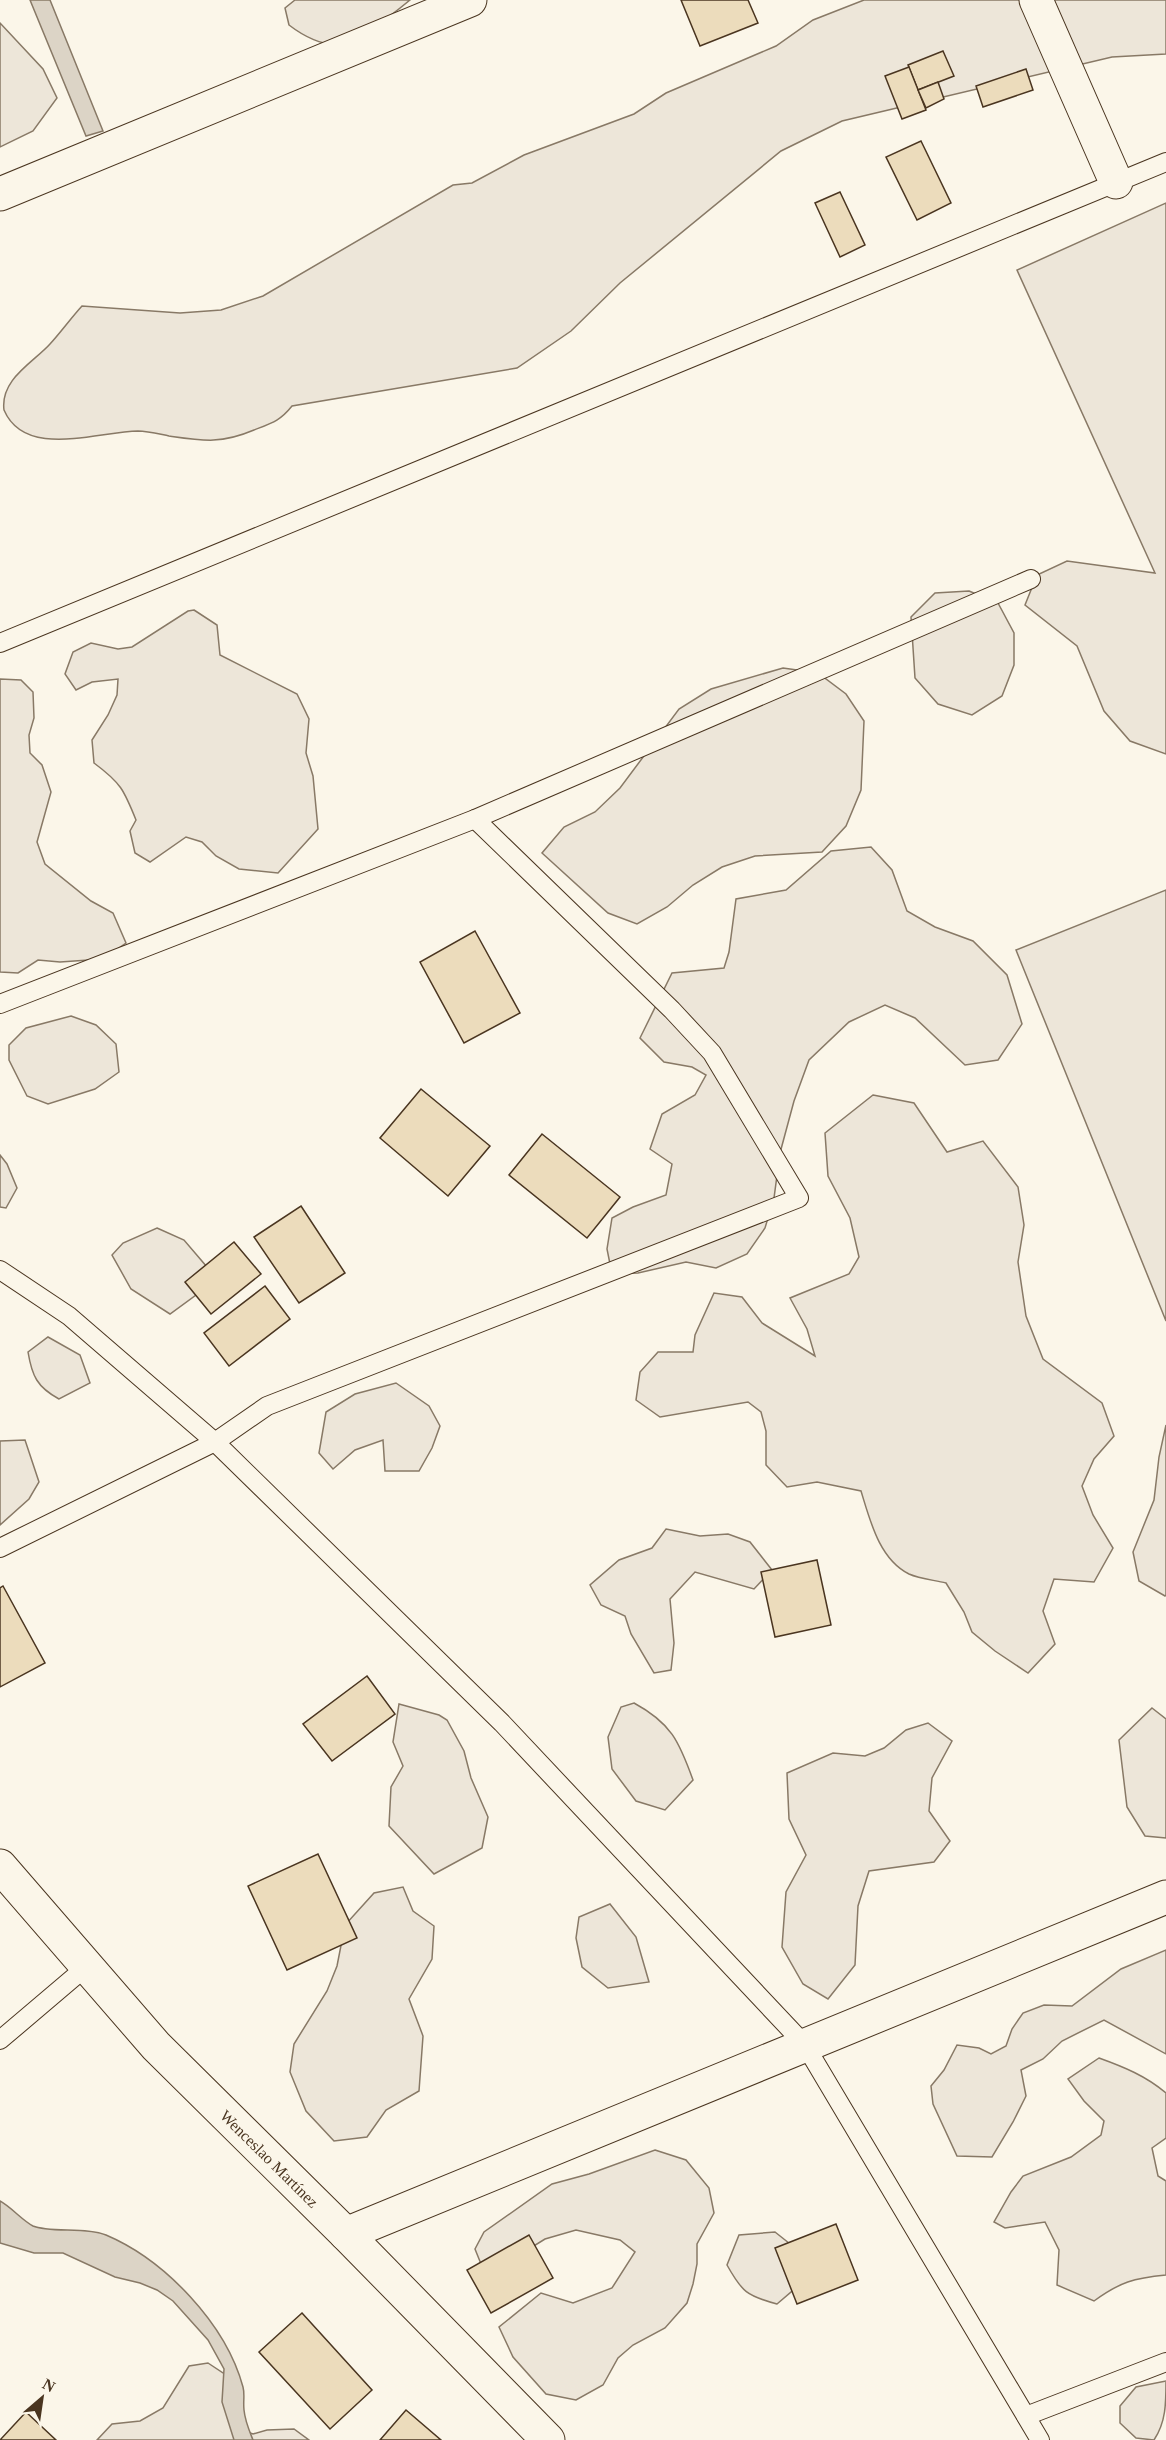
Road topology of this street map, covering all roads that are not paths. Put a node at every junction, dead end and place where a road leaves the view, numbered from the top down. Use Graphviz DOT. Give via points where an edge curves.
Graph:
graph roads {
  1 [pos="470,0"];
  2 [pos="1036,0"];
  3 [pos="1166,162"];
  4 [pos="1116,182"];
  5 [pos="0,194"];
  6 [pos="1031,579"];
  7 [pos="0,643"];
  8 [pos="475,819"];
  9 [pos="0,1004"];
  10 [pos="0,1270"];
  11 [pos="215,1442"];
  12 [pos="0,1548"];
  13 [pos="0,1866"];
  14 [pos="1166,1897"];
  15 [pos="86,1967"];
  16 [pos="0,2040"];
  17 [pos="805,2045"];
  18 [pos="346,2234"];
  19 [pos="1166,2362"];
  20 [pos="1026,2416"];
  21 [pos="548,2440"];
  22 [pos="1040,2440"];
  1 -- 5 [label="street"];
  2 -- 4 [label="street"];
  3 -- 4 [label="lane"];
  4 -- 7 [label="lane"];
  6 -- 8 [label="lane"];
  8 -- 9 [label="lane"];
  8 -- 11 [label="lane" via="712,1053 800,1198 267,1406"];
  10 -- 11 [label="lane" via="69,1316"];
  11 -- 12 [label="lane"];
  11 -- 17 [label="lane" via="502,1724"];
  13 -- 15 [label="street, Wenceslao Martínez"];
  14 -- 17 [label="street"];
  15 -- 16 [label="lane"];
  15 -- 18 [label="street, Wenceslao Martínez" via="156,2046"];
  17 -- 18 [label="street"];
  17 -- 20 [label="lane"];
  18 -- 21 [label="street, Wenceslao Martínez"];
  19 -- 20 [label="lane"];
  20 -- 22 [label="lane"];
}
